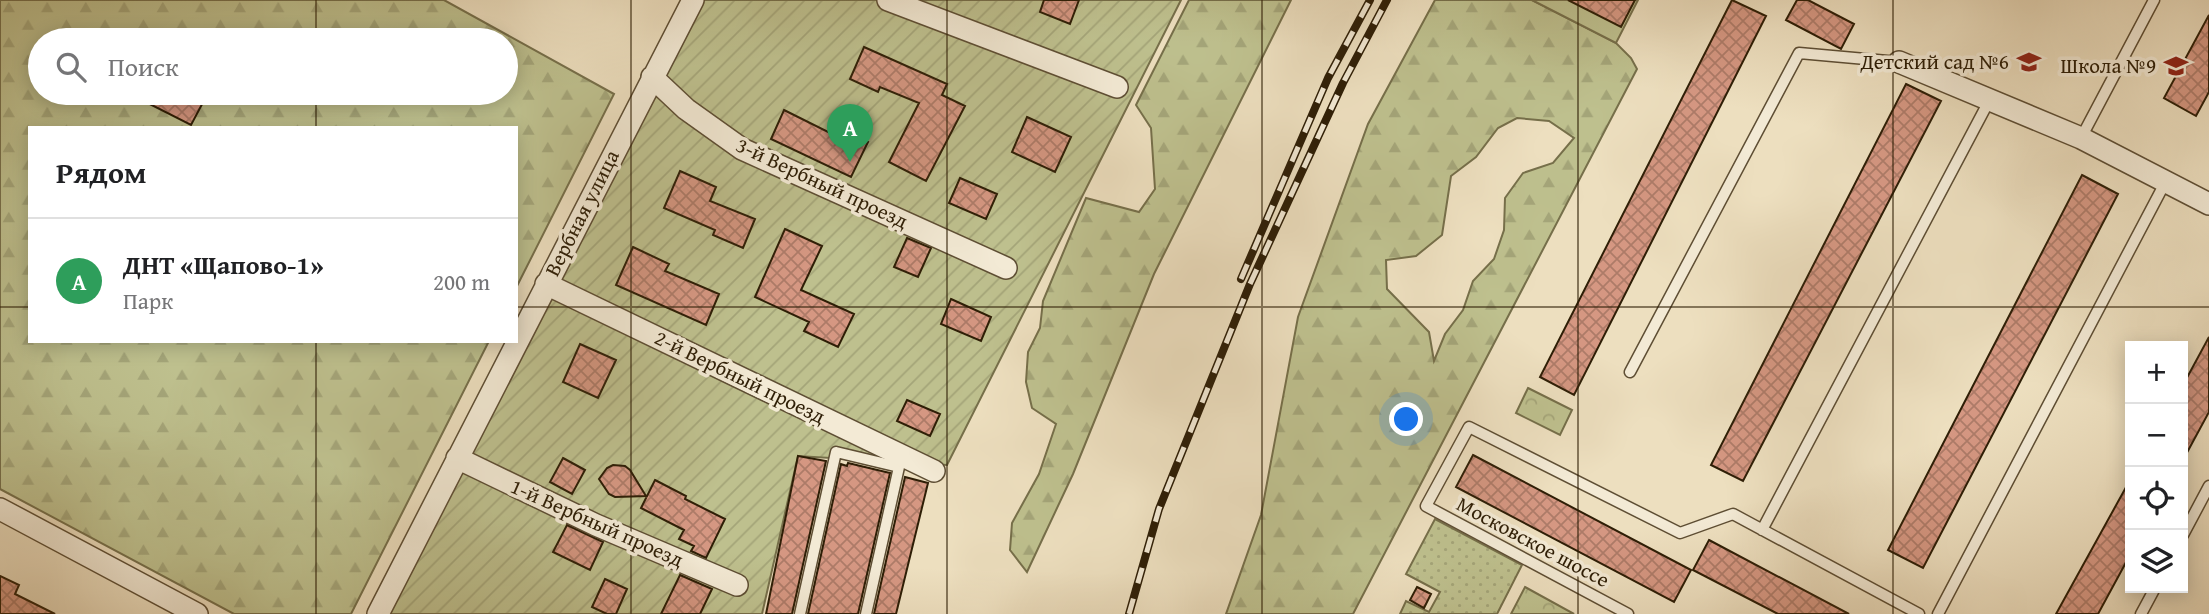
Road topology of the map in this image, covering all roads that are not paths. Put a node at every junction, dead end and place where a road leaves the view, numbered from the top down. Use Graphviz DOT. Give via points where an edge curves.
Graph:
graph roads {
  1 [pos="693,0"];
  2 [pos="888,0"];
  3 [pos="2154,0"];
  4 [pos="1899,62"];
  5 [pos="652,77"];
  6 [pos="1117,87"];
  7 [pos="1989,101"];
  8 [pos="2081,138"];
  9 [pos="2166,181"];
  10 [pos="2209,204"];
  11 [pos="1006,268"];
  12 [pos="546,284"];
  13 [pos="518,339"];
  14 [pos="516,343"];
  15 [pos="1630,372"];
  16 [pos="457,458"];
  17 [pos="934,471"];
  18 [pos="2209,486"];
  19 [pos="0,509"];
  20 [pos="1762,530"];
  21 [pos="2186,530"];
  22 [pos="737,585"];
  23 [pos="2152,593"];
  24 [pos="197,614"];
  25 [pos="377,614"];
  26 [pos="800,614"];
  27 [pos="866,614"];
  28 [pos="1628,614"];
  29 [pos="1919,614"];
  30 [pos="1938,614"];
  31 [pos="2141,614"];
  1 -- 5 [label="street, Вербная улица"];
  2 -- 6 [label="street"];
  3 -- 8 [label="lane"];
  4 -- 7 [label="street"];
  4 -- 15 [label="lane" via="1799,53"];
  5 -- 11 [label="street, 3-й Вербный проезд" via="686,109 742,149"];
  5 -- 12 [label="street, Вербная улица"];
  7 -- 8 [label="street"];
  7 -- 20 [label="lane"];
  8 -- 9 [label="street"];
  9 -- 10 [label="street"];
  9 -- 30 [label="lane"];
  12 -- 13 [label="street, Вербная улица"];
  12 -- 17 [label="street, 2-й Вербный проезд"];
  14 -- 16 [label="street, Вербная улица"];
  16 -- 22 [label="street, 1-й Вербный проезд" via="596,525"];
  16 -- 25 [label="street, Вербная улица"];
  18 -- 21 [label="lane"];
  19 -- 24 [label="street"];
  20 -- 28 [label="lane, Московское шоссе" via="1733,514 1680,533 1469,427 1426,506"];
  20 -- 29 [label="lane"];
  23 -- 31 [label="lane"];
  26 -- 27 [label="lane" via="836,452 899,467"];
}
